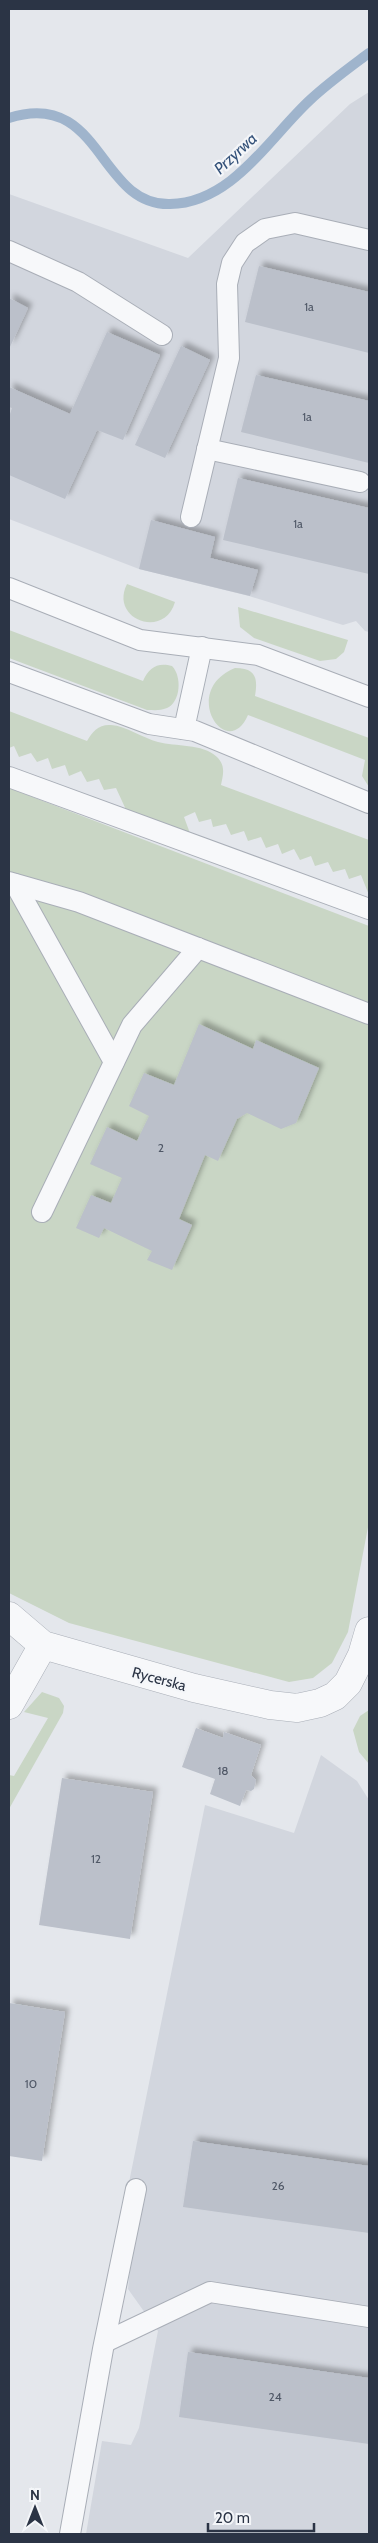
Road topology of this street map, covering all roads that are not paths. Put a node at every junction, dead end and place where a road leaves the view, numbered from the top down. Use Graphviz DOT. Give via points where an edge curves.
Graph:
graph roads {
  1 [pos="369,240"];
  2 [pos="9,251"];
  3 [pos="162,335"];
  4 [pos="207,448"];
  5 [pos="360,482"];
  6 [pos="191,517"];
  7 [pos="9,588"];
  8 [pos="202,647"];
  9 [pos="9,672"];
  10 [pos="369,697"];
  11 [pos="184,729"];
  12 [pos="9,777"];
  13 [pos="369,803"];
  14 [pos="12,883"];
  15 [pos="369,909"];
  16 [pos="198,948"];
  17 [pos="369,1014"];
  18 [pos="114,1062"];
  19 [pos="42,1212"];
  20 [pos="9,1616"];
  21 [pos="369,1631"];
  22 [pos="43,1644"];
  23 [pos="9,1705"];
  24 [pos="136,2189"];
  25 [pos="369,2317"];
  26 [pos="104,2342"];
  27 [pos="70,2534"];
  1 -- 4 [label="lane" via="295,223 265,229 245,243 232,263 227,284 229,358"];
  2 -- 3 [label="lane" via="78,282"];
  4 -- 5 [label="lane"];
  4 -- 6 [label="lane"];
  7 -- 8 [label="lane" via="140,640"];
  8 -- 10 [label="lane" via="258,655"];
  8 -- 11 [label="lane"];
  9 -- 11 [label="lane" via="148,724"];
  11 -- 13 [label="lane"];
  12 -- 15 [label="lane"];
  14 -- 16 [label="lane" via="79,902"];
  14 -- 18 [label="lane"];
  16 -- 17 [label="lane"];
  16 -- 18 [label="lane" via="132,1025"];
  18 -- 19 [label="lane"];
  20 -- 22 [label="street, Rycerska"];
  21 -- 22 [label="street, Rycerska" via="348,1683 335,1696 320,1704 297,1708 270,1705 129,1671"];
  22 -- 23 [label="street"];
  24 -- 26 [label="lane"];
  25 -- 26 [label="lane" via="210,2292"];
  26 -- 27 [label="lane"];
}
